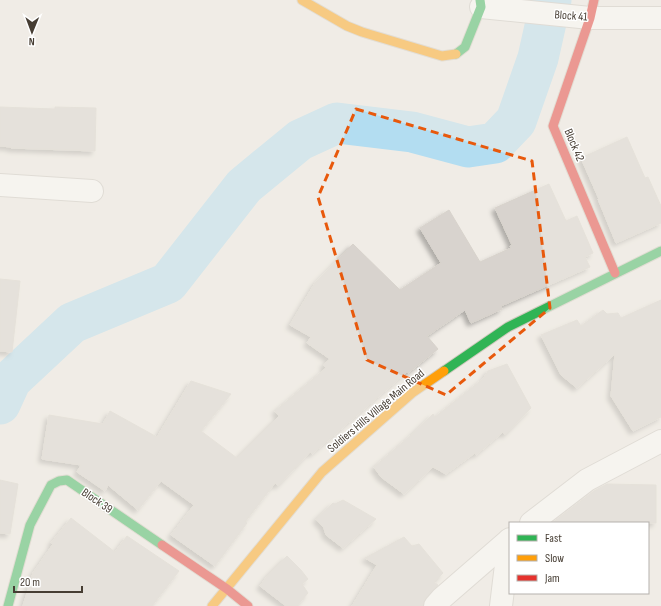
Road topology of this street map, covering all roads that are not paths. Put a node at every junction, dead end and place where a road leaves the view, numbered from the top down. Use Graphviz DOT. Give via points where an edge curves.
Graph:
graph roads {
  1 [pos="302,0"];
  2 [pos="481,4"];
  3 [pos="592,9"];
  4 [pos="661,18"];
  5 [pos="0,185"];
  6 [pos="92,191"];
  7 [pos="661,251"];
  8 [pos="615,273"];
  9 [pos="661,441"];
  10 [pos="532,522"];
  11 [pos="509,541"];
  12 [pos="509,547"];
  13 [pos="227,589"];
  14 [pos="8,606"];
  15 [pos="212,606"];
  16 [pos="248,606"];
  17 [pos="435,606"];
  18 [pos="501,606"];
  1 -- 2 [label="street" via="362,32 442,56 455,55 465,47"];
  2 -- 3 [label="street, Block 41" via="560,15"];
  3 -- 4 [label="street, Block 41"];
  3 -- 8 [label="street, Block 42" via="553,126"];
  5 -- 6 [label="street"];
  7 -- 8 [label="street, Soldiers Hills Village Main Road"];
  8 -- 13 [label="street, Soldiers Hills Village Main Road" via="508,327 412,393 322,472"];
  9 -- 10 [label="street" via="587,480"];
  11 -- 17 [label="street"];
  12 -- 18 [label="street"];
  13 -- 14 [label="street, Block 39" via="67,480 51,485 30,525"];
  13 -- 15 [label="street, Soldiers Hills Village Main Road"];
  13 -- 16 [label="street, Block 39"];
}
